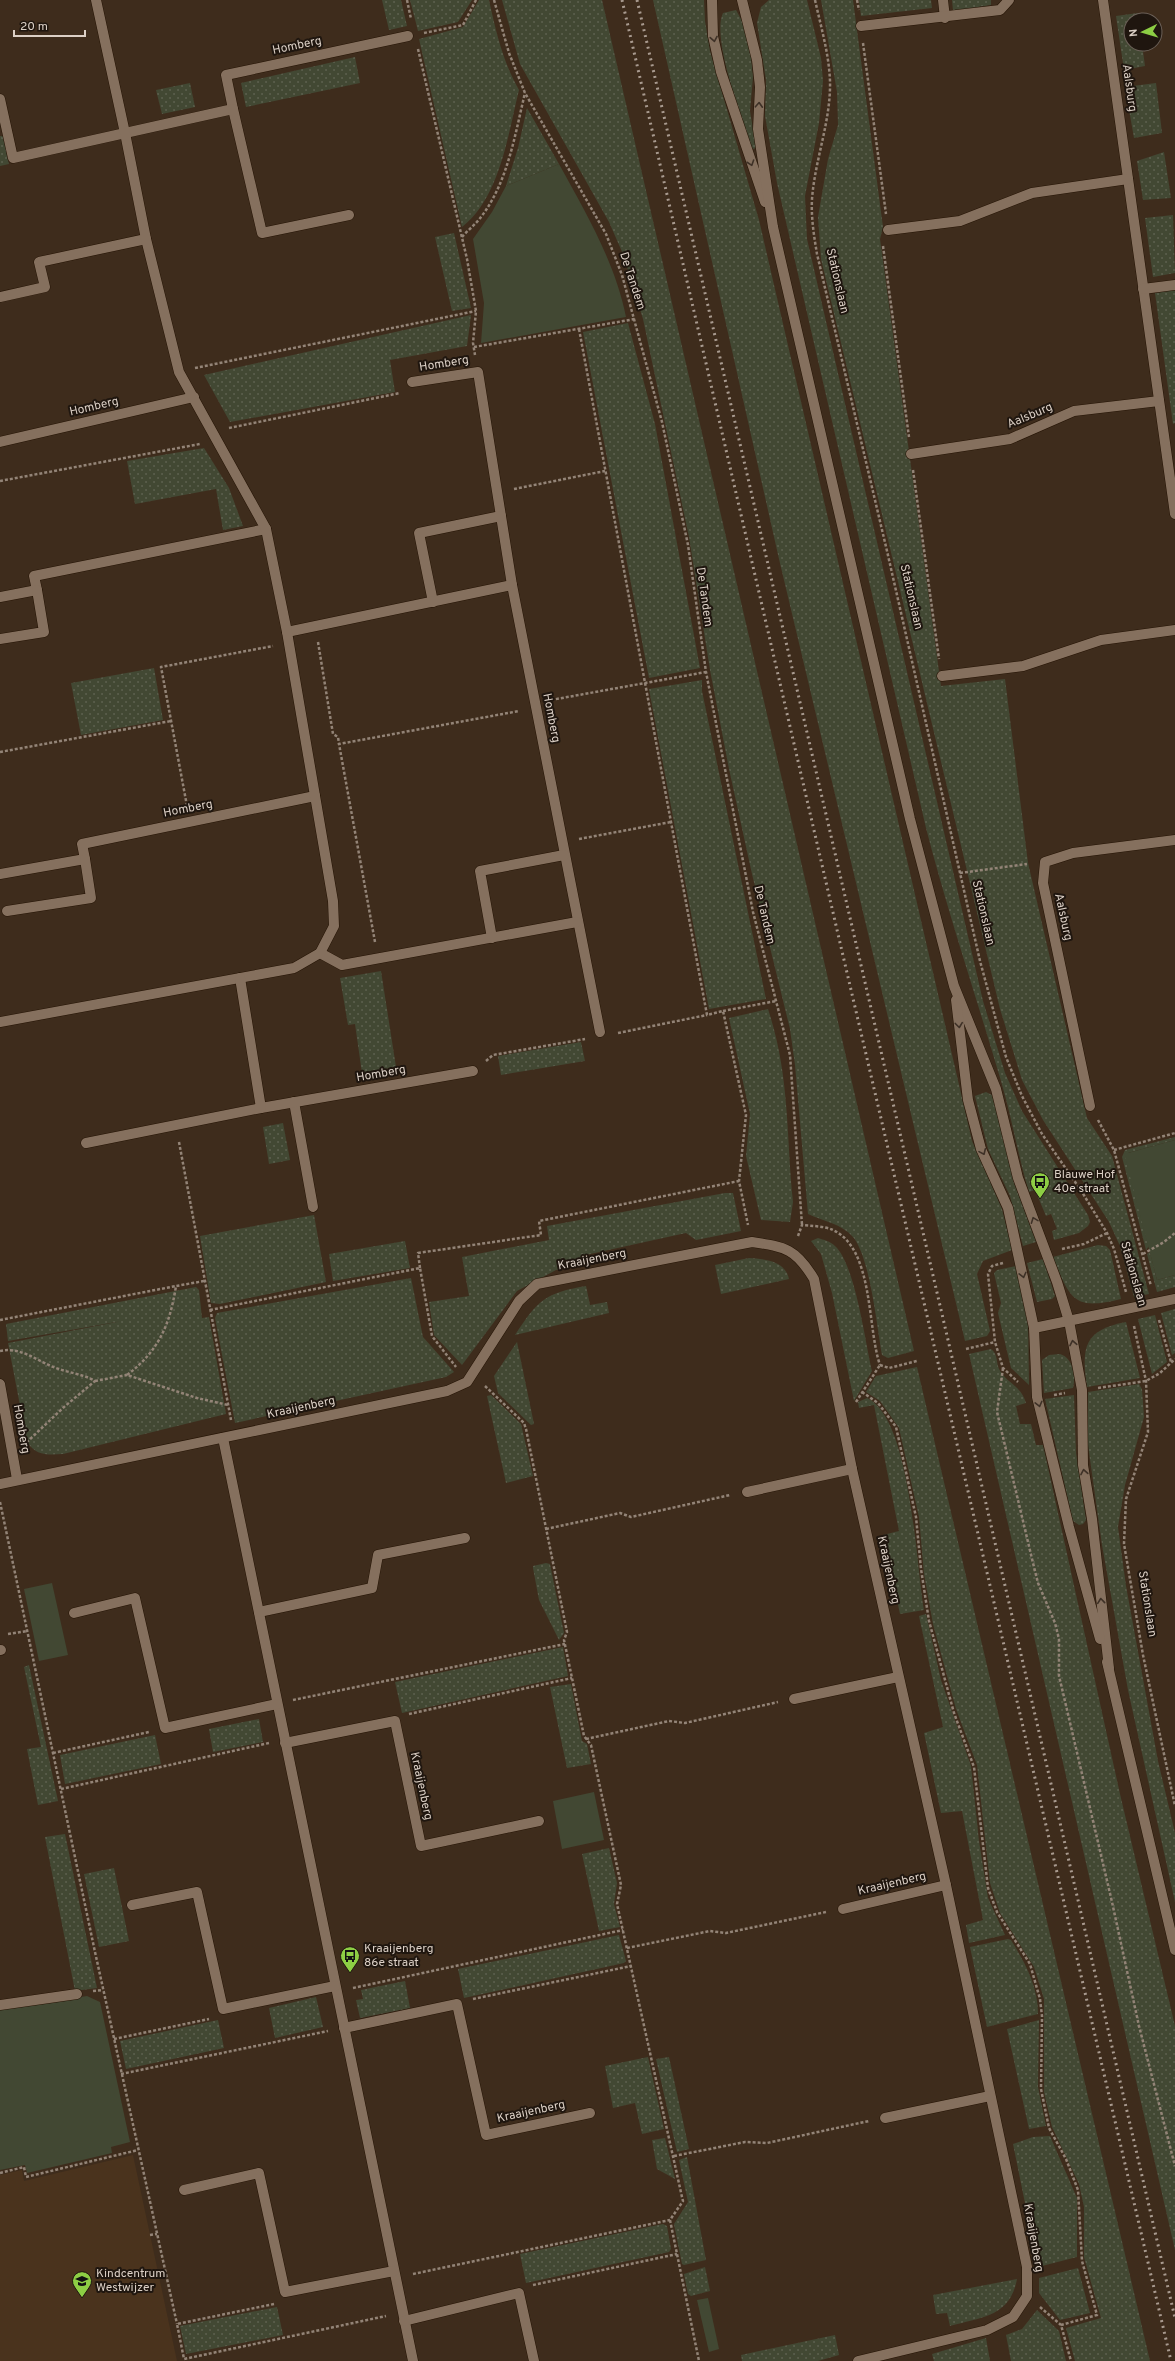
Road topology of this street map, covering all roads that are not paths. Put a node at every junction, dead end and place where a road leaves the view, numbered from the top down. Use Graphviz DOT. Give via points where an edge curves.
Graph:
graph roads {
  1 [pos="96,0"];
  2 [pos="712,0"];
  3 [pos="742,0"];
  4 [pos="943,0"];
  5 [pos="1009,0"];
  6 [pos="1103,0"];
  7 [pos="945,18"];
  8 [pos="861,26"];
  9 [pos="408,36"];
  10 [pos="0,99"];
  11 [pos="233,109"];
  12 [pos="126,133"];
  13 [pos="1128,179"];
  14 [pos="349,215"];
  15 [pos="773,227"];
  16 [pos="888,230"];
  17 [pos="146,239"];
  18 [pos="1175,285"];
  19 [pos="1144,289"];
  20 [pos="0,297"];
  21 [pos="412,382"];
  22 [pos="194,397"];
  23 [pos="1159,401"];
  24 [pos="0,442"];
  25 [pos="911,454"];
  26 [pos="1175,514"];
  27 [pos="501,516"];
  28 [pos="266,529"];
  29 [pos="512,585"];
  30 [pos="37,590"];
  31 [pos="0,597"];
  32 [pos="433,602"];
  33 [pos="1175,630"];
  34 [pos="287,632"];
  35 [pos="0,639"];
  36 [pos="942,676"];
  37 [pos="315,796"];
  38 [pos="1175,840"];
  39 [pos="564,855"];
  40 [pos="85,859"];
  41 [pos="0,874"];
  42 [pos="7,911"];
  43 [pos="577,922"];
  44 [pos="492,938"];
  45 [pos="320,953"];
  46 [pos="240,978"];
  47 [pos="954,986"];
  48 [pos="0,1022"];
  49 [pos="600,1032"];
  50 [pos="473,1071"];
  51 [pos="294,1102"];
  52 [pos="1090,1106"];
  53 [pos="261,1108"];
  54 [pos="86,1143"];
  55 [pos="313,1207"];
  56 [pos="1175,1299"];
  57 [pos="1069,1321"];
  58 [pos="1034,1328"];
  59 [pos="0,1384"];
  60 [pos="223,1438"];
  61 [pos="852,1469"];
  62 [pos="17,1479"];
  63 [pos="0,1484"];
  64 [pos="746,1492"];
  65 [pos="465,1538"];
  66 [pos="259,1612"];
  67 [pos="74,1613"];
  68 [pos="1108,1668"];
  69 [pos="898,1677"];
  70 [pos="794,1699"];
  71 [pos="277,1704"];
  72 [pos="285,1741"];
  73 [pos="538,1821"];
  74 [pos="946,1885"];
  75 [pos="132,1905"];
  76 [pos="843,1909"];
  77 [pos="1175,1950"];
  78 [pos="336,1989"];
  79 [pos="77,1994"];
  80 [pos="0,2005"];
  81 [pos="344,2028"];
  82 [pos="990,2096"];
  83 [pos="590,2113"];
  84 [pos="885,2118"];
  85 [pos="184,2190"];
  86 [pos="394,2274"];
  87 [pos="403,2317"];
  88 [pos="413,2361"];
  89 [pos="534,2361"];
  90 [pos="858,2361"];
  1 -- 12 [label="street"];
  2 -- 15 [label="street, one-way" via="713,36 721,72"];
  15 -- 3 [label="street, one-way" via="758,129 760,87 757,60"];
  4 -- 7 [label="street"];
  5 -- 7 [label="street" via="1000,10"];
  6 -- 13 [label="street, Aalsburg"];
  7 -- 8 [label="street"];
  9 -- 11 [label="street, Homberg" via="226,75"];
  10 -- 12 [label="street" via="13,158"];
  11 -- 12 [label="street"];
  11 -- 14 [label="street, Homberg" via="262,233"];
  12 -- 17 [label="street"];
  13 -- 16 [label="street" via="1032,193 960,221"];
  13 -- 19 [label="street, Aalsburg"];
  15 -- 47 [label="street" via="910,819"];
  17 -- 20 [label="street" via="39,262 45,287"];
  17 -- 22 [label="street" via="179,372"];
  18 -- 19 [label="street"];
  19 -- 23 [label="street, Aalsburg"];
  21 -- 27 [label="street, Homberg" via="478,372"];
  22 -- 24 [label="street, Homberg"];
  22 -- 28 [label="street"];
  23 -- 25 [label="street, Aalsburg" via="1074,411 1010,439"];
  23 -- 26 [label="street, Aalsburg"];
  27 -- 29 [label="street, Homberg"];
  27 -- 32 [label="street" via="419,533"];
  28 -- 30 [label="street" via="34,576"];
  28 -- 34 [label="street"];
  29 -- 32 [label="street"];
  29 -- 39 [label="street, Homberg"];
  30 -- 31 [label="street"];
  30 -- 35 [label="street" via="44,632"];
  32 -- 34 [label="street"];
  33 -- 36 [label="street" via="1101,640 1022,666"];
  34 -- 37 [label="street"];
  37 -- 40 [label="street, Homberg" via="82,844"];
  37 -- 45 [label="street" via="333,900 334,926"];
  38 -- 52 [label="street, Aalsburg" via="1073,853 1045,862 1043,883"];
  39 -- 43 [label="street, Homberg"];
  39 -- 44 [label="street" via="480,871"];
  40 -- 41 [label="street"];
  40 -- 42 [label="street, Homberg" via="91,898"];
  43 -- 44 [label="street"];
  43 -- 49 [label="street, Homberg"];
  44 -- 45 [label="street" via="342,965"];
  45 -- 46 [label="street" via="294,968"];
  46 -- 48 [label="street"];
  46 -- 53 [label="street"];
  57 -- 47 [label="street, one-way" via="1018,1178 996,1089"];
  47 -- 58 [label="street, one-way" via="968,1100 981,1149 1008,1208"];
  50 -- 51 [label="street, Homberg"];
  51 -- 53 [label="street, Homberg"];
  51 -- 55 [label="street"];
  53 -- 54 [label="street, Homberg"];
  56 -- 57 [label="street"];
  57 -- 58 [label="street"];
  68 -- 57 [label="street, one-way" via="1092,1519 1083,1465 1082,1390"];
  58 -- 68 [label="street, one-way" via="1037,1397"];
  59 -- 62 [label="street, Homberg"];
  60 -- 61 [label="street, Kraaijenberg" via="447,1390 470,1379 518,1301 537,1284 752,1242 792,1251 805,1264 814,1280"];
  60 -- 62 [label="street, Kraaijenberg"];
  60 -- 66 [label="street"];
  61 -- 64 [label="street"];
  61 -- 69 [label="street, Kraaijenberg"];
  62 -- 63 [label="street, Kraaijenberg"];
  65 -- 66 [label="street" via="378,1556 372,1588"];
  66 -- 71 [label="street"];
  67 -- 71 [label="street" via="136,1598 165,1728"];
  68 -- 77 [label="street"];
  69 -- 70 [label="street"];
  69 -- 74 [label="street, Kraaijenberg"];
  71 -- 72 [label="street"];
  72 -- 73 [label="street, Kraaijenberg" via="395,1721 421,1846"];
  72 -- 78 [label="street"];
  74 -- 76 [label="street, Kraaijenberg"];
  74 -- 82 [label="street, Kraaijenberg"];
  75 -- 78 [label="street" via="197,1892 224,2009"];
  78 -- 81 [label="street"];
  79 -- 80 [label="street"];
  81 -- 83 [label="street, Kraaijenberg" via="458,2004 486,2135"];
  81 -- 86 [label="street"];
  82 -- 84 [label="street"];
  82 -- 90 [label="street, Kraaijenberg" via="1027,2266 1027,2296 1013,2317 987,2330"];
  85 -- 86 [label="street" via="258,2173 285,2292"];
  86 -- 87 [label="street"];
  87 -- 88 [label="street"];
  87 -- 89 [label="street" via="519,2293"];
}
